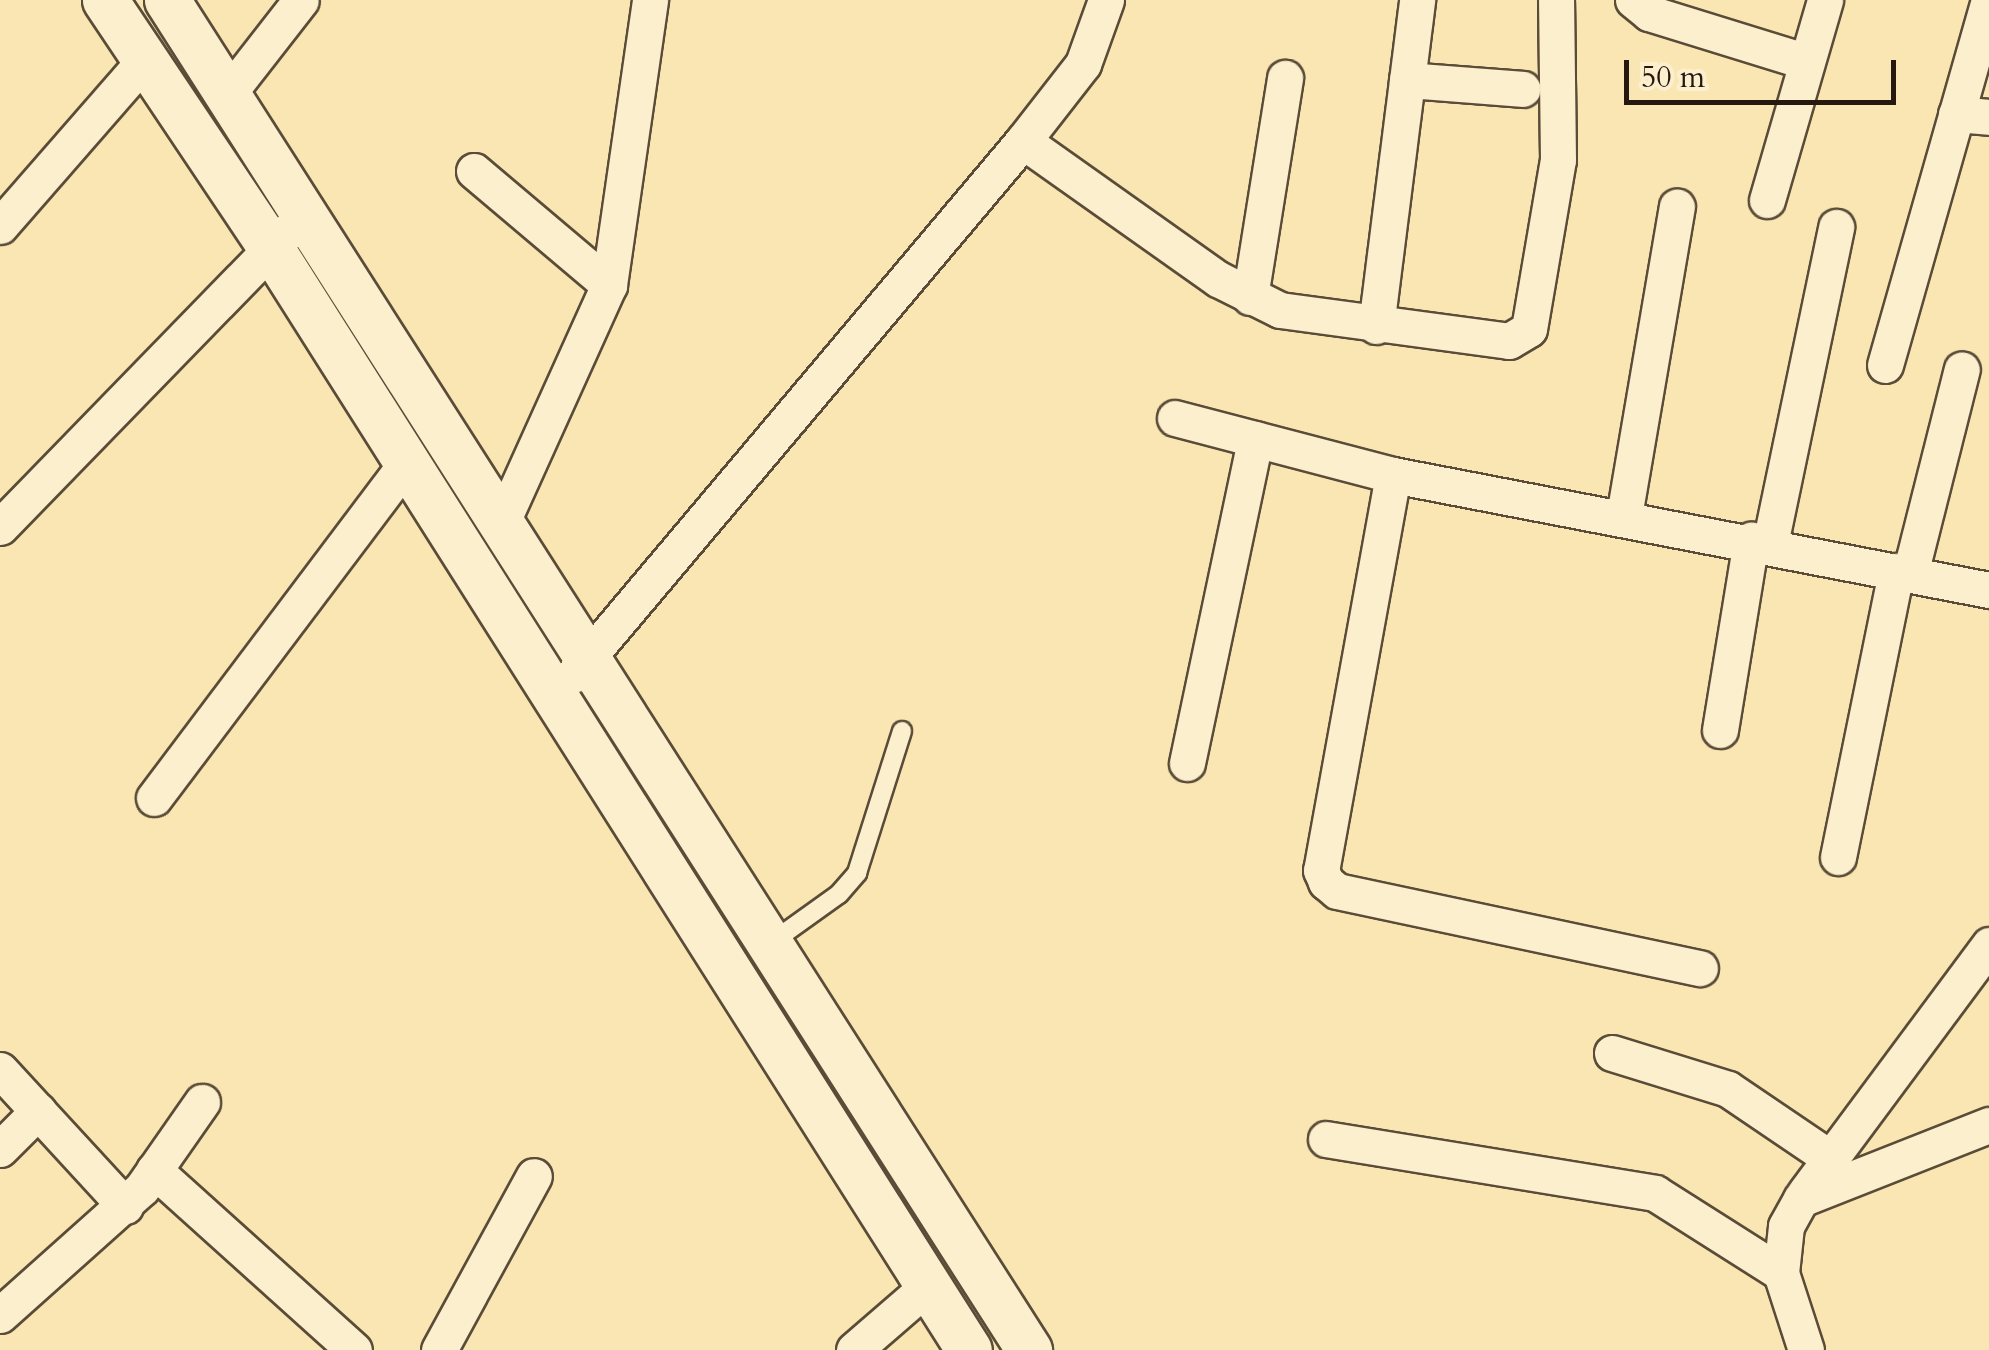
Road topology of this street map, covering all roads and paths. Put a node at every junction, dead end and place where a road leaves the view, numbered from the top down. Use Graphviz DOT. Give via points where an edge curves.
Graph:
graph roads {
  1 [pos="105,0"];
  2 [pos="167,0"];
  3 [pos="301,0"];
  4 [pos="650,0"];
  5 [pos="1106,0"];
  6 [pos="1418,0"];
  7 [pos="1556,0"];
  8 [pos="1632,0"];
  9 [pos="1825,0"];
  10 [pos="1988,0"];
  11 [pos="145,60"];
  12 [pos="1807,62"];
  13 [pos="1285,78"];
  14 [pos="1407,80"];
  15 [pos="1523,88"];
  16 [pos="227,95"];
  17 [pos="1972,115"];
  18 [pos="1023,141"];
  19 [pos="474,170"];
  20 [pos="1766,200"];
  21 [pos="1678,207"];
  22 [pos="304,215"];
  23 [pos="0,226"];
  24 [pos="1836,228"];
  25 [pos="271,248"];
  26 [pos="609,285"];
  27 [pos="1250,297"];
  28 [pos="1376,326"];
  29 [pos="1884,365"];
  30 [pos="1962,368"];
  31 [pos="1174,418"];
  32 [pos="1255,439"];
  33 [pos="406,463"];
  34 [pos="1393,474"];
  35 [pos="1624,516"];
  36 [pos="501,524"];
  37 [pos="0,527"];
  38 [pos="1760,542"];
  39 [pos="1903,572"];
  40 [pos="1989,590"];
  41 [pos="589,656"];
  42 [pos="554,698"];
  43 [pos="1720,730"];
  44 [pos="902,731"];
  45 [pos="1187,762"];
  46 [pos="154,798"];
  47 [pos="1838,858"];
  48 [pos="769,944"];
  49 [pos="1989,945"];
  50 [pos="1700,968"];
  51 [pos="1612,1052"];
  52 [pos="0,1070"];
  53 [pos="202,1102"];
  54 [pos="38,1111"];
  55 [pos="1989,1125"];
  56 [pos="1326,1139"];
  57 [pos="0,1149"];
  58 [pos="1830,1158"];
  59 [pos="154,1170"];
  60 [pos="534,1176"];
  61 [pos="1801,1199"];
  62 [pos="125,1206"];
  63 [pos="1780,1273"];
  64 [pos="928,1286"];
  65 [pos="0,1315"];
  66 [pos="1019,1334"];
  67 [pos="968,1349"];
  68 [pos="354,1350"];
  69 [pos="439,1350"];
  70 [pos="854,1350"];
  71 [pos="1806,1350"];
  1 -- 11 [label="street"];
  2 -- 16 [label="street"];
  3 -- 16 [label="street"];
  4 -- 26 [label="street"];
  5 -- 18 [label="street" via="1083,64"];
  6 -- 14 [label="street"];
  7 -- 28 [label="street" via="1558,160 1528,328 1509,341"];
  8 -- 12 [label="street" via="1649,13"];
  9 -- 12 [label="street"];
  10 -- 17 [label="street"];
  11 -- 23 [label="street"];
  11 -- 25 [label="street"];
  12 -- 20 [label="street"];
  13 -- 27 [label="street"];
  14 -- 15 [label="street"];
  14 -- 28 [label="street"];
  16 -- 22 [label="street"];
  17 -- 29 [label="street"];
  18 -- 27 [label="street"];
  18 -- 41 [label="street"];
  19 -- 26 [label="street"];
  21 -- 35 [label="street"];
  22 -- 25 [label="street"];
  22 -- 36 [label="street"];
  24 -- 38 [label="street"];
  25 -- 33 [label="street"];
  25 -- 37 [label="street"];
  26 -- 36 [label="street"];
  27 -- 28 [label="street" via="1316,320"];
  30 -- 39 [label="street"];
  31 -- 32 [label="street"];
  32 -- 34 [label="street"];
  32 -- 45 [label="street"];
  33 -- 42 [label="street"];
  33 -- 46 [label="street"];
  34 -- 35 [label="street"];
  34 -- 50 [label="street" via="1321,870 1326,882 1337,891"];
  35 -- 38 [label="street"];
  36 -- 41 [label="street"];
  38 -- 39 [label="street"];
  38 -- 43 [label="street"];
  39 -- 40 [label="street"];
  39 -- 47 [label="street"];
  41 -- 42 [label="street"];
  41 -- 48 [label="street"];
  42 -- 64 [label="street"];
  44 -- 48 [label="lane" via="857,873 839,894"];
  48 -- 66 [label="street"];
  49 -- 58 [label="street"];
  51 -- 58 [label="street" via="1728,1089"];
  52 -- 54 [label="street"];
  53 -- 59 [label="street"];
  54 -- 57 [label="street"];
  54 -- 62 [label="street"];
  55 -- 61 [label="street"];
  56 -- 63 [label="street" via="1654,1193"];
  58 -- 61 [label="street"];
  59 -- 62 [label="street"];
  59 -- 68 [label="street"];
  60 -- 69 [label="street"];
  61 -- 63 [label="street" via="1786,1226"];
  62 -- 65 [label="street"];
  63 -- 71 [label="street"];
  64 -- 67 [label="street"];
  64 -- 70 [label="street"];
  66 -- 67 [label="street"];
}
